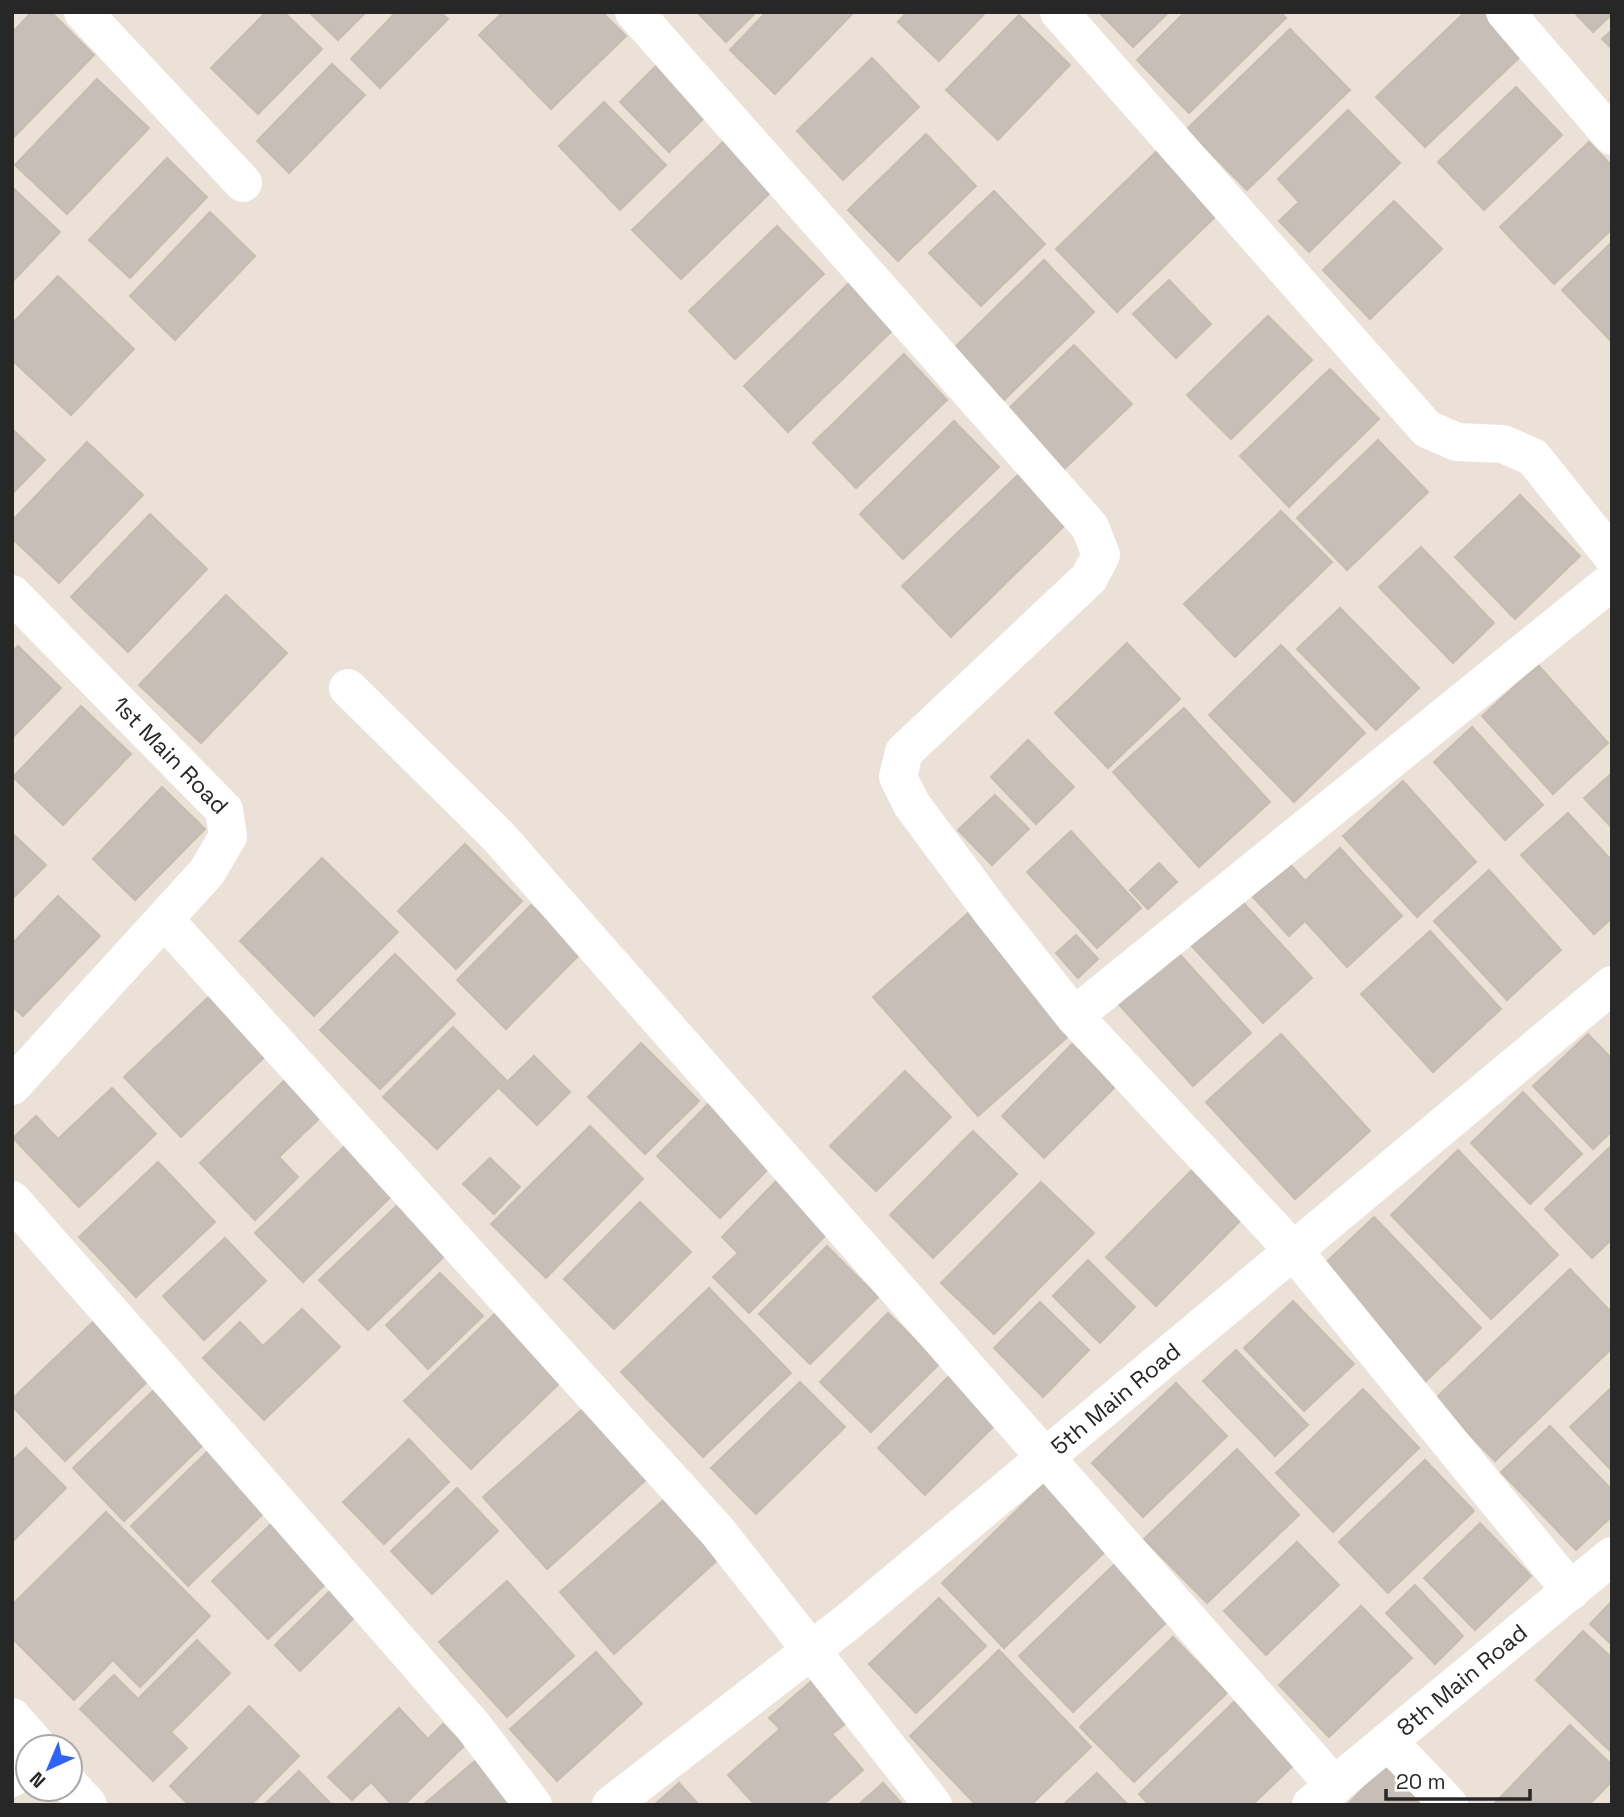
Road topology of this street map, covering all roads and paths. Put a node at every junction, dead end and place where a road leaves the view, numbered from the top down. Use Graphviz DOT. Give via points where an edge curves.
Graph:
graph roads {
  1 [pos="83,12"];
  2 [pos="634,12"];
  3 [pos="1059,12"];
  4 [pos="1505,12"];
  5 [pos="1612,136"];
  6 [pos="243,183"];
  7 [pos="1612,555"];
  8 [pos="1612,581"];
  9 [pos="12,594"];
  10 [pos="348,688"];
  11 [pos="165,920"];
  12 [pos="1606,1001"];
  13 [pos="1074,1016"];
  14 [pos="14,1082"];
  15 [pos="12,1200"];
  16 [pos="1293,1250"];
  17 [pos="1046,1457"];
  18 [pos="1612,1556"];
  19 [pos="1571,1591"];
  20 [pos="811,1650"];
  21 [pos="12,1717"];
  22 [pos="25,1733"];
  23 [pos="1388,1741"];
  24 [pos="1323,1795"];
  25 [pos="533,1805"];
  26 [pos="611,1805"];
  27 [pos="933,1805"];
  28 [pos="1449,1805"];
  1 -- 6 [label="street"];
  2 -- 13 [label="street" via="1090,527 1101,555 1089,578 904,752 898,777 920,816"];
  3 -- 7 [label="street" via="1427,429 1457,442 1503,444 1533,457"];
  4 -- 5 [label="street"];
  8 -- 13 [label="street"];
  9 -- 11 [label="street, 1st Main Road" via="224,810 228,836 207,872"];
  10 -- 17 [label="street" via="498,836"];
  11 -- 14 [label="street, 1st Main Road"];
  11 -- 20 [label="street" via="718,1532"];
  12 -- 16 [label="street, 5th Main Road"];
  13 -- 16 [label="street"];
  15 -- 25 [label="street" via="473,1726"];
  16 -- 17 [label="street, 5th Main Road"];
  16 -- 19 [label="street"];
  17 -- 20 [label="street, 5th Main Road"];
  17 -- 24 [label="street"];
  18 -- 19 [label="street, 8th Main Road"];
  19 -- 23 [label="street, 8th Main Road"];
  20 -- 26 [label="street, 5th Main Road"];
  20 -- 27 [label="street"];
  21 -- 22 [label="street"];
  23 -- 24 [label="street, 8th Main Road"];
  23 -- 28 [label="street"];
}
